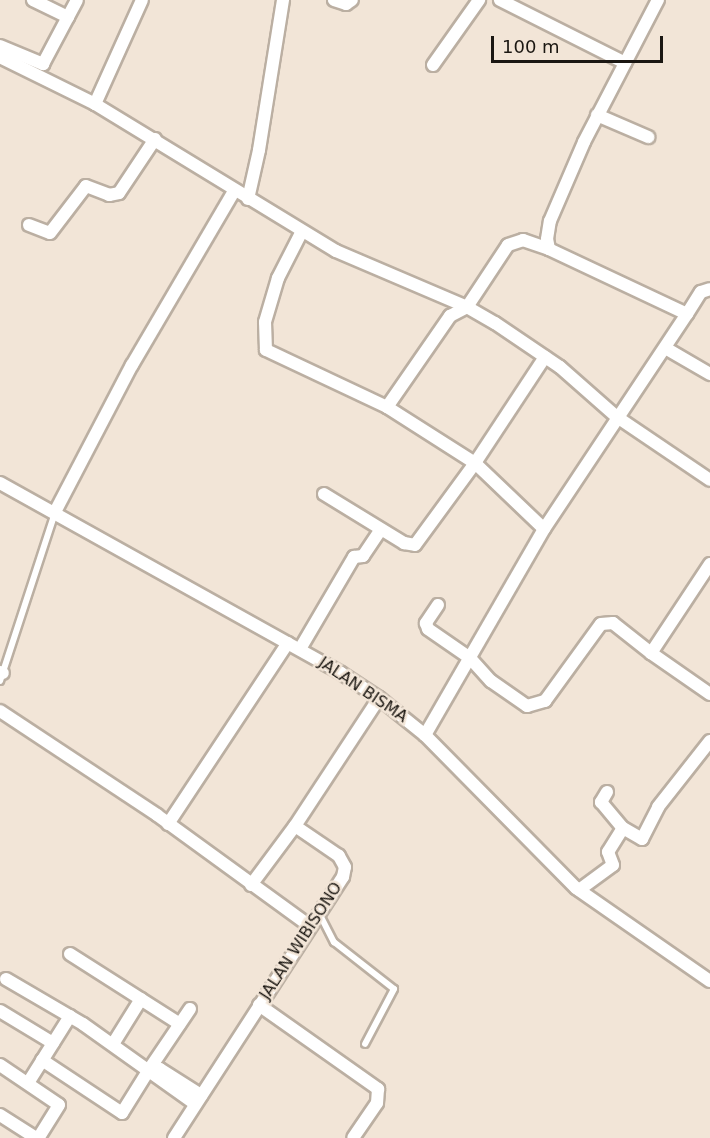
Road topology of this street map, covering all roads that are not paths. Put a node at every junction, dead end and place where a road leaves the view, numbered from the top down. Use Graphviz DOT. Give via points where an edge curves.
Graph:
graph roads {
  1 [pos="33,0"];
  2 [pos="77,0"];
  3 [pos="142,0"];
  4 [pos="283,0"];
  5 [pos="334,0"];
  6 [pos="352,0"];
  7 [pos="479,0"];
  8 [pos="500,0"];
  9 [pos="658,0"];
  10 [pos="68,17"];
  11 [pos="0,45"];
  12 [pos="0,57"];
  13 [pos="625,63"];
  14 [pos="433,64"];
  15 [pos="95,104"];
  16 [pos="597,115"];
  17 [pos="648,137"];
  18 [pos="155,139"];
  19 [pos="234,190"];
  20 [pos="248,199"];
  21 [pos="29,225"];
  22 [pos="301,233"];
  23 [pos="549,249"];
  24 [pos="710,289"];
  25 [pos="466,307"];
  26 [pos="687,314"];
  27 [pos="667,349"];
  28 [pos="546,357"];
  29 [pos="710,374"];
  30 [pos="387,408"];
  31 [pos="617,417"];
  32 [pos="475,463"];
  33 [pos="709,478"];
  34 [pos="0,483"];
  35 [pos="324,494"];
  36 [pos="55,512"];
  37 [pos="381,529"];
  38 [pos="544,529"];
  39 [pos="710,564"];
  40 [pos="438,604"];
  41 [pos="288,643"];
  42 [pos="300,649"];
  43 [pos="651,653"];
  44 [pos="470,658"];
  45 [pos="1,675"];
  46 [pos="710,694"];
  47 [pos="379,698"];
  48 [pos="0,711"];
  49 [pos="425,735"];
  50 [pos="710,741"];
  51 [pos="607,792"];
  52 [pos="168,824"];
  53 [pos="295,826"];
  54 [pos="623,828"];
  55 [pos="251,885"];
  56 [pos="579,890"];
  57 [pos="319,913"];
  58 [pos="310,926"];
  59 [pos="70,954"];
  60 [pos="6,979"];
  61 [pos="710,981"];
  62 [pos="141,999"];
  63 [pos="259,1005"];
  64 [pos="190,1009"];
  65 [pos="0,1011"];
  66 [pos="70,1016"];
  67 [pos="180,1024"];
  68 [pos="53,1043"];
  69 [pos="113,1044"];
  70 [pos="365,1044"];
  71 [pos="42,1060"];
  72 [pos="0,1065"];
  73 [pos="150,1068"];
  74 [pos="28,1083"];
  75 [pos="198,1099"];
  76 [pos="0,1115"];
  77 [pos="37,1138"];
  78 [pos="174,1138"];
  79 [pos="353,1138"];
  1 -- 10 [label="street"];
  2 -- 10 [label="street"];
  3 -- 15 [label="street"];
  4 -- 20 [label="street" via="260,150"];
  5 -- 6 [label="street" via="346,4"];
  7 -- 14 [label="street"];
  8 -- 13 [label="street"];
  9 -- 13 [label="street"];
  10 -- 11 [label="street" via="44,64 31,62"];
  12 -- 15 [label="street"];
  13 -- 16 [label="street"];
  15 -- 18 [label="street"];
  16 -- 17 [label="street"];
  16 -- 23 [label="street" via="550,221"];
  18 -- 19 [label="street"];
  18 -- 21 [label="street" via="119,193 108,195 86,186 50,233"];
  19 -- 20 [label="street"];
  19 -- 36 [label="street" via="132,365"];
  20 -- 22 [label="street"];
  22 -- 25 [label="street"];
  22 -- 30 [label="street" via="279,278 265,322 266,350"];
  23 -- 25 [label="street" via="523,240 511,243"];
  23 -- 26 [label="street"];
  24 -- 26 [label="street" via="701,292"];
  25 -- 28 [label="street"];
  25 -- 30 [label="street" via="450,316"];
  26 -- 27 [label="street"];
  27 -- 29 [label="street"];
  27 -- 31 [label="street"];
  28 -- 31 [label="street"];
  28 -- 32 [label="street"];
  30 -- 32 [label="street"];
  31 -- 33 [label="street"];
  31 -- 38 [label="street"];
  32 -- 37 [label="street" via="418,543 408,545"];
  32 -- 38 [label="street"];
  34 -- 36 [label="street, JALAN BISMA"];
  35 -- 37 [label="street"];
  36 -- 41 [label="street, JALAN BISMA"];
  36 -- 45 [label="lane"];
  37 -- 42 [label="street" via="363,556 354,557"];
  38 -- 44 [label="street"];
  39 -- 43 [label="street"];
  40 -- 44 [label="street" via="426,626"];
  41 -- 42 [label="street, JALAN BISMA"];
  41 -- 52 [label="street"];
  42 -- 47 [label="street, JALAN BISMA"];
  43 -- 44 [label="street" via="613,623 601,624 545,701 533,707 490,681"];
  43 -- 46 [label="street"];
  44 -- 49 [label="street"];
  47 -- 49 [label="street, JALAN BISMA"];
  47 -- 53 [label="street"];
  48 -- 52 [label="street"];
  49 -- 56 [label="street, JALAN BISMA"];
  50 -- 54 [label="street" via="657,807 642,839"];
  51 -- 54 [label="street" via="601,802"];
  52 -- 55 [label="street"];
  53 -- 55 [label="street"];
  53 -- 57 [label="street, JALAN WIBISONO" via="336,852 345,867 339,884"];
  54 -- 56 [label="street" via="608,852 613,865"];
  55 -- 58 [label="street"];
  56 -- 61 [label="street, JALAN BISMA"];
  57 -- 58 [label="street, JALAN WIBISONO"];
  57 -- 70 [label="lane" via="334,942 394,989"];
  58 -- 63 [label="street, JALAN WIBISONO"];
  59 -- 62 [label="street"];
  60 -- 66 [label="street"];
  62 -- 67 [label="street"];
  62 -- 69 [label="street"];
  63 -- 75 [label="street, JALAN WIBISONO"];
  63 -- 79 [label="street" via="378,1089 376,1103"];
  64 -- 67 [label="street"];
  65 -- 68 [label="street"];
  66 -- 68 [label="street"];
  66 -- 69 [label="street"];
  67 -- 73 [label="street"];
  68 -- 71 [label="street"];
  69 -- 73 [label="street"];
  71 -- 73 [label="street" via="122,1113"];
  71 -- 74 [label="street"];
  72 -- 74 [label="street"];
  73 -- 75 [label="street" via="155,1077"];
  74 -- 77 [label="street" via="59,1105"];
  75 -- 78 [label="street, JALAN WIBISONO"];
  76 -- 77 [label="street"];
}
